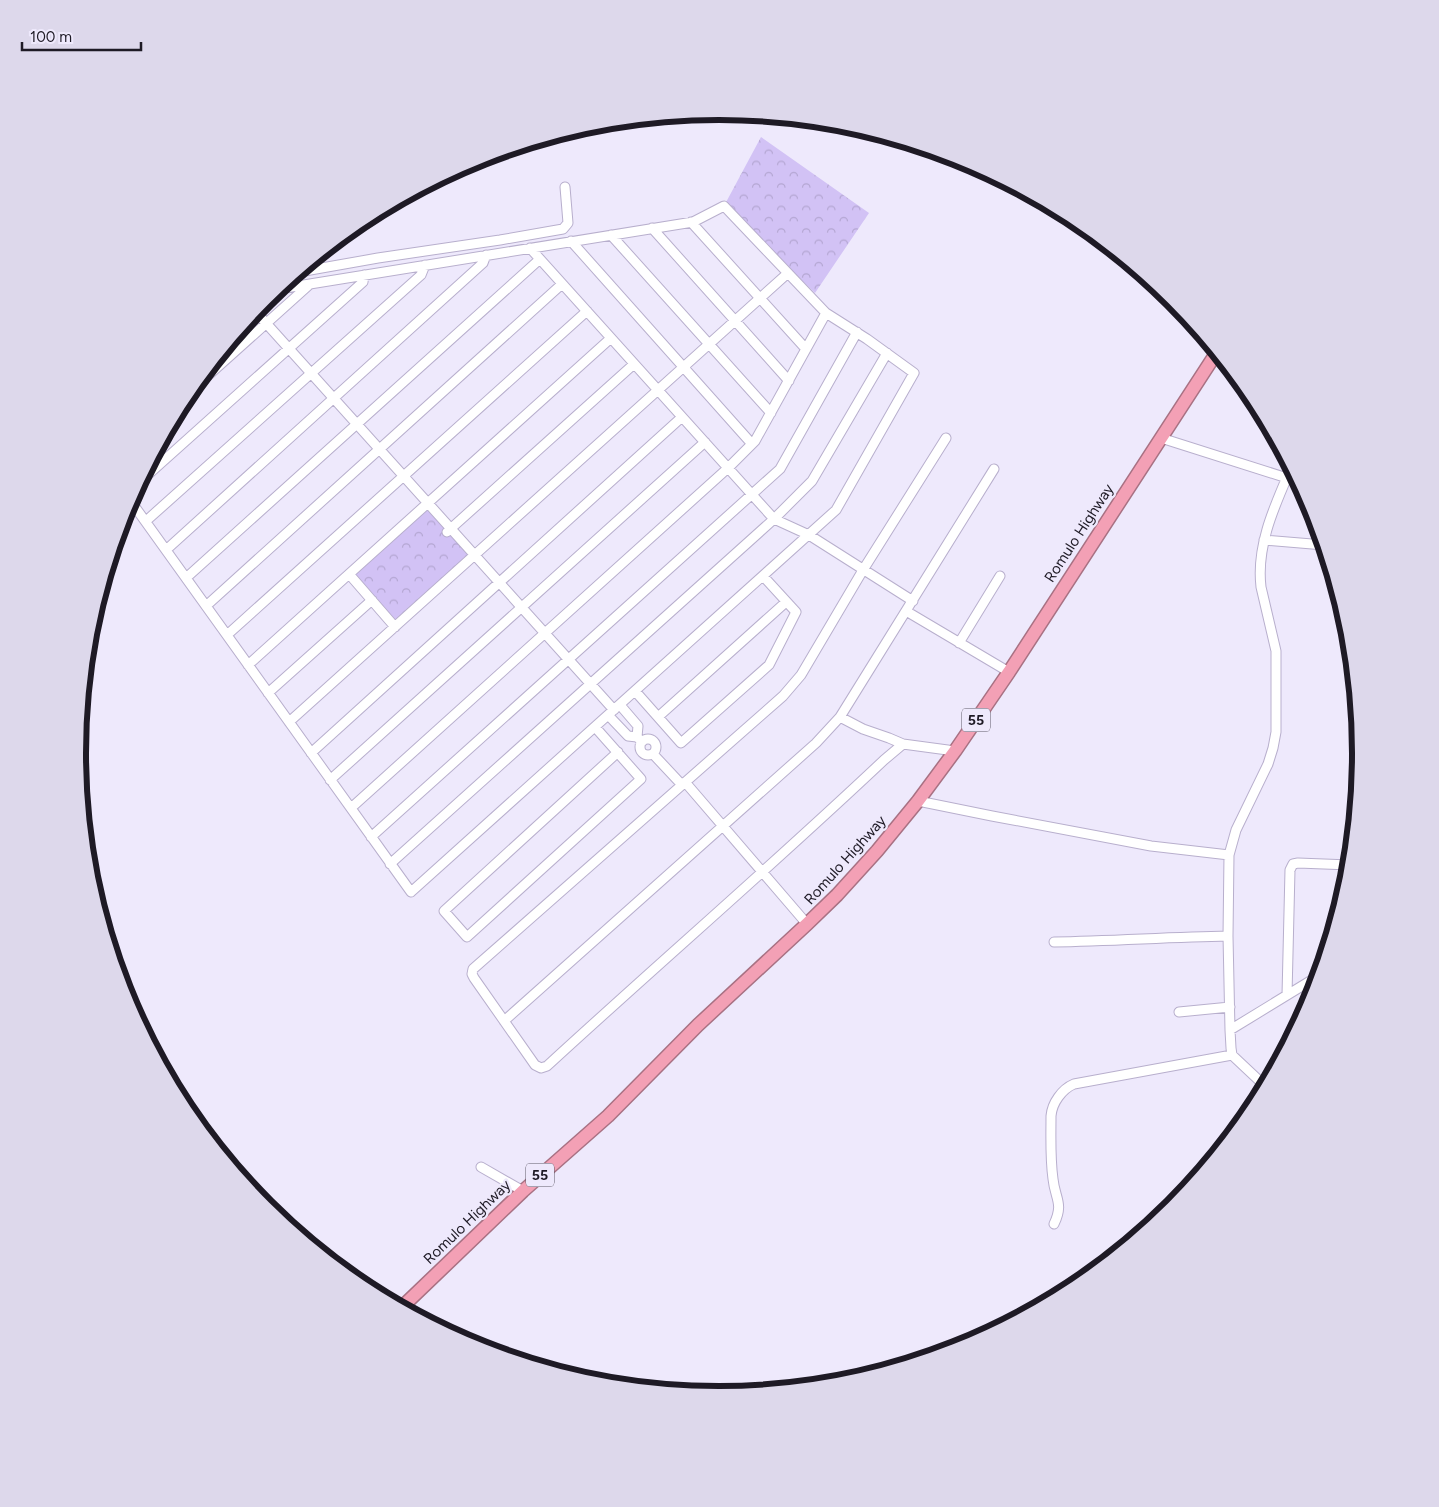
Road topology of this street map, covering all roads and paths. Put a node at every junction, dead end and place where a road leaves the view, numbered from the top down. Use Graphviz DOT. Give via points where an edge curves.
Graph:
graph roads {
  1 [pos="565,187"];
  2 [pos="691,222"];
  3 [pos="652,228"];
  4 [pos="611,235"];
  5 [pos="571,241"];
  6 [pos="530,248"];
  7 [pos="486,255"];
  8 [pos="540,259"];
  9 [pos="425,265"];
  10 [pos="311,270"];
  11 [pos="788,273"];
  12 [pos="364,275"];
  13 [pos="310,284"];
  14 [pos="562,284"];
  15 [pos="292,287"];
  16 [pos="760,298"];
  17 [pos="587,311"];
  18 [pos="826,314"];
  19 [pos="261,317"];
  20 [pos="735,321"];
  21 [pos="266,323"];
  22 [pos="857,332"];
  23 [pos="611,338"];
  24 [pos="709,344"];
  25 [pos="289,348"];
  26 [pos="806,350"];
  27 [pos="887,352"];
  28 [pos="1213,357"];
  29 [pos="634,364"];
  30 [pos="219,366"];
  31 [pos="683,367"];
  32 [pos="311,373"];
  33 [pos="789,381"];
  34 [pos="658,390"];
  35 [pos="334,398"];
  36 [pos="771,413"];
  37 [pos="682,417"];
  38 [pos="357,424"];
  39 [pos="946,438"];
  40 [pos="1161,438"];
  41 [pos="704,442"];
  42 [pos="752,444"];
  43 [pos="379,449"];
  44 [pos="728,468"];
  45 [pos="154,469"];
  46 [pos="994,469"];
  47 [pos="404,476"];
  48 [pos="1287,478"];
  49 [pos="752,494"];
  50 [pos="428,503"];
  51 [pos="136,507"];
  52 [pos="774,519"];
  53 [pos="146,521"];
  54 [pos="449,530"];
  55 [pos="809,535"];
  56 [pos="1264,540"];
  57 [pos="1317,544"];
  58 [pos="166,550"];
  59 [pos="475,555"];
  60 [pos="863,570"];
  61 [pos="349,574"];
  62 [pos="763,576"];
  63 [pos="1000,576"];
  64 [pos="186,578"];
  65 [pos="499,582"];
  66 [pos="372,600"];
  67 [pos="913,601"];
  68 [pos="786,602"];
  69 [pos="206,606"];
  70 [pos="522,607"];
  71 [pos="906,611"];
  72 [pos="395,627"];
  73 [pos="545,633"];
  74 [pos="227,635"];
  75 [pos="959,643"];
  76 [pos="568,659"];
  77 [pos="248,665"];
  78 [pos="1008,672"];
  79 [pos="590,684"];
  80 [pos="635,691"];
  81 [pos="268,693"];
  82 [pos="614,710"];
  83 [pos="658,717"];
  84 [pos="840,717"];
  85 [pos="289,722"];
  86 [pos="595,727"];
  87 [pos="640,739"];
  88 [pos="903,744"];
  89 [pos="956,751"];
  90 [pos="618,752"];
  91 [pos="311,753"];
  92 [pos="330,780"];
  93 [pos="684,784"];
  94 [pos="918,801"];
  95 [pos="350,808"];
  96 [pos="723,826"];
  97 [pos="371,837"];
  98 [pos="1229,855"];
  99 [pos="390,864"];
  100 [pos="1343,866"];
  101 [pos="763,872"];
  102 [pos="807,924"];
  103 [pos="1228,936"];
  104 [pos="1054,942"];
  105 [pos="1310,981"];
  106 [pos="1287,995"];
  107 [pos="1230,1006"];
  108 [pos="1179,1012"];
  109 [pos="504,1020"];
  110 [pos="1230,1030"];
  111 [pos="1232,1055"];
  112 [pos="1262,1080"];
  113 [pos="481,1167"];
  114 [pos="523,1191"];
  115 [pos="1054,1224"];
  116 [pos="406,1303"];
  1 -- 10 [label="street" via="568,223 563,229"];
  2 -- 3 [label="street"];
  2 -- 11 [label="street" via="724,206"];
  2 -- 16 [label="street"];
  3 -- 4 [label="street"];
  3 -- 20 [label="street"];
  4 -- 5 [label="street"];
  4 -- 24 [label="street"];
  5 -- 6 [label="street"];
  5 -- 31 [label="street"];
  6 -- 7 [label="street"];
  6 -- 8 [label="street"];
  7 -- 9 [label="street"];
  7 -- 35 [label="street" via="483,263"];
  8 -- 14 [label="street"];
  8 -- 38 [label="street"];
  9 -- 12 [label="street"];
  9 -- 32 [label="street" via="421,275"];
  11 -- 16 [label="street"];
  11 -- 18 [label="street"];
  12 -- 13 [label="street"];
  12 -- 25 [label="street" via="363,282"];
  13 -- 15 [label="street"];
  13 -- 21 [label="street"];
  14 -- 17 [label="street"];
  14 -- 43 [label="street"];
  16 -- 20 [label="street"];
  16 -- 26 [label="street"];
  17 -- 23 [label="street"];
  17 -- 47 [label="street"];
  18 -- 22 [label="street"];
  18 -- 26 [label="street"];
  19 -- 21 [label="street"];
  20 -- 24 [label="street"];
  20 -- 33 [label="street"];
  21 -- 25 [label="street"];
  21 -- 30 [label="street"];
  22 -- 27 [label="street"];
  22 -- 49 [label="street" via="780,469"];
  23 -- 29 [label="street"];
  23 -- 50 [label="street"];
  24 -- 31 [label="street"];
  24 -- 36 [label="street"];
  25 -- 32 [label="street"];
  25 -- 45 [label="street"];
  26 -- 33 [label="street"];
  27 -- 52 [label="street" via="812,481"];
  27 -- 55 [label="street" via="914,373 840,504"];
  28 -- 40 [label="highway, Romulo Highway / 55"];
  29 -- 34 [label="street"];
  29 -- 54 [label="street"];
  31 -- 34 [label="street"];
  31 -- 42 [label="street"];
  32 -- 35 [label="street"];
  32 -- 53 [label="street"];
  33 -- 36 [label="street"];
  34 -- 37 [label="street"];
  34 -- 59 [label="street"];
  35 -- 38 [label="street"];
  35 -- 58 [label="street"];
  36 -- 42 [label="street"];
  37 -- 41 [label="street"];
  37 -- 65 [label="street"];
  38 -- 43 [label="street"];
  38 -- 64 [label="street"];
  39 -- 60 [label="street"];
  40 -- 48 [label="street"];
  40 -- 78 [label="highway, Romulo Highway / 55"];
  41 -- 44 [label="street"];
  41 -- 70 [label="street"];
  42 -- 44 [label="street"];
  43 -- 47 [label="street"];
  43 -- 69 [label="street"];
  44 -- 49 [label="street"];
  44 -- 73 [label="street"];
  46 -- 67 [label="street"];
  47 -- 50 [label="street"];
  47 -- 74 [label="street"];
  48 -- 56 [label="street"];
  49 -- 52 [label="street"];
  49 -- 76 [label="street"];
  50 -- 54 [label="street"];
  50 -- 61 [label="street"];
  51 -- 53 [label="street"];
  52 -- 55 [label="street"];
  52 -- 79 [label="street"];
  53 -- 58 [label="street"];
  54 -- 59 [label="street"];
  55 -- 60 [label="street"];
  55 -- 62 [label="street"];
  56 -- 57 [label="street"];
  56 -- 98 [label="street" via="1260,577 1276,651 1276,732 1268,764 1236,830"];
  58 -- 64 [label="street"];
  59 -- 65 [label="street"];
  59 -- 72 [label="street"];
  60 -- 67 [label="street"];
  60 -- 93 [label="street" via="794,684"];
  61 -- 66 [label="street"];
  61 -- 77 [label="street"];
  62 -- 68 [label="street"];
  62 -- 80 [label="street"];
  63 -- 75 [label="street"];
  64 -- 69 [label="street"];
  65 -- 70 [label="street"];
  65 -- 91 [label="street"];
  66 -- 72 [label="street"];
  66 -- 81 [label="street"];
  67 -- 71 [label="street"];
  68 -- 83 [label="street"];
  68 -- 83 [label="street" via="796,612 769,665 681,743"];
  69 -- 74 [label="street"];
  70 -- 73 [label="street"];
  70 -- 92 [label="street"];
  71 -- 75 [label="street"];
  71 -- 84 [label="street"];
  72 -- 85 [label="street"];
  73 -- 76 [label="street"];
  73 -- 95 [label="street"];
  74 -- 77 [label="street"];
  75 -- 78 [label="street"];
  76 -- 79 [label="street"];
  76 -- 97 [label="street"];
  77 -- 81 [label="street"];
  78 -- 89 [label="highway, Romulo Highway / 55"];
  79 -- 82 [label="street"];
  79 -- 99 [label="street"];
  80 -- 82 [label="street"];
  80 -- 83 [label="street"];
  81 -- 85 [label="street"];
  82 -- 86 [label="street"];
  82 -- 87 [label="street" via="628,736"];
  82 -- 87 [label="street" via="638,726"];
  84 -- 88 [label="street"];
  84 -- 96 [label="street" via="816,743"];
  85 -- 91 [label="street"];
  86 -- 90 [label="street"];
  86 -- 99 [label="street" via="411,892"];
  87 -- 93 [label="street" via="654,742 656,749 653,754"];
  88 -- 89 [label="street"];
  88 -- 101 [label="street"];
  89 -- 94 [label="highway, Romulo Highway / 55"];
  90 -- 90 [label="street" via="641,779 467,937 444,911"];
  91 -- 92 [label="street"];
  92 -- 95 [label="street"];
  93 -- 96 [label="street"];
  93 -- 109 [label="street" via="473,969 474,978"];
  94 -- 98 [label="street" via="1151,846"];
  94 -- 102 [label="highway, Romulo Highway / 55" via="877,851"];
  95 -- 97 [label="street"];
  96 -- 101 [label="street"];
  96 -- 109 [label="street"];
  97 -- 99 [label="street"];
  98 -- 103 [label="street"];
  100 -- 106 [label="street" via="1298,863 1293,864 1290,870"];
  101 -- 102 [label="street"];
  101 -- 109 [label="street" via="543,1068 535,1065"];
  102 -- 114 [label="highway, Romulo Highway / 55" via="698,1025 608,1116"];
  103 -- 104 [label="street"];
  103 -- 107 [label="street"];
  105 -- 106 [label="street"];
  106 -- 110 [label="street"];
  107 -- 108 [label="street"];
  107 -- 110 [label="street"];
  110 -- 111 [label="street"];
  111 -- 112 [label="street"];
  111 -- 115 [label="street" via="1066,1087 1052,1108 1051,1116 1053,1178 1059,1205"];
  113 -- 114 [label="street"];
  114 -- 116 [label="highway, Romulo Highway / 55"];
}
